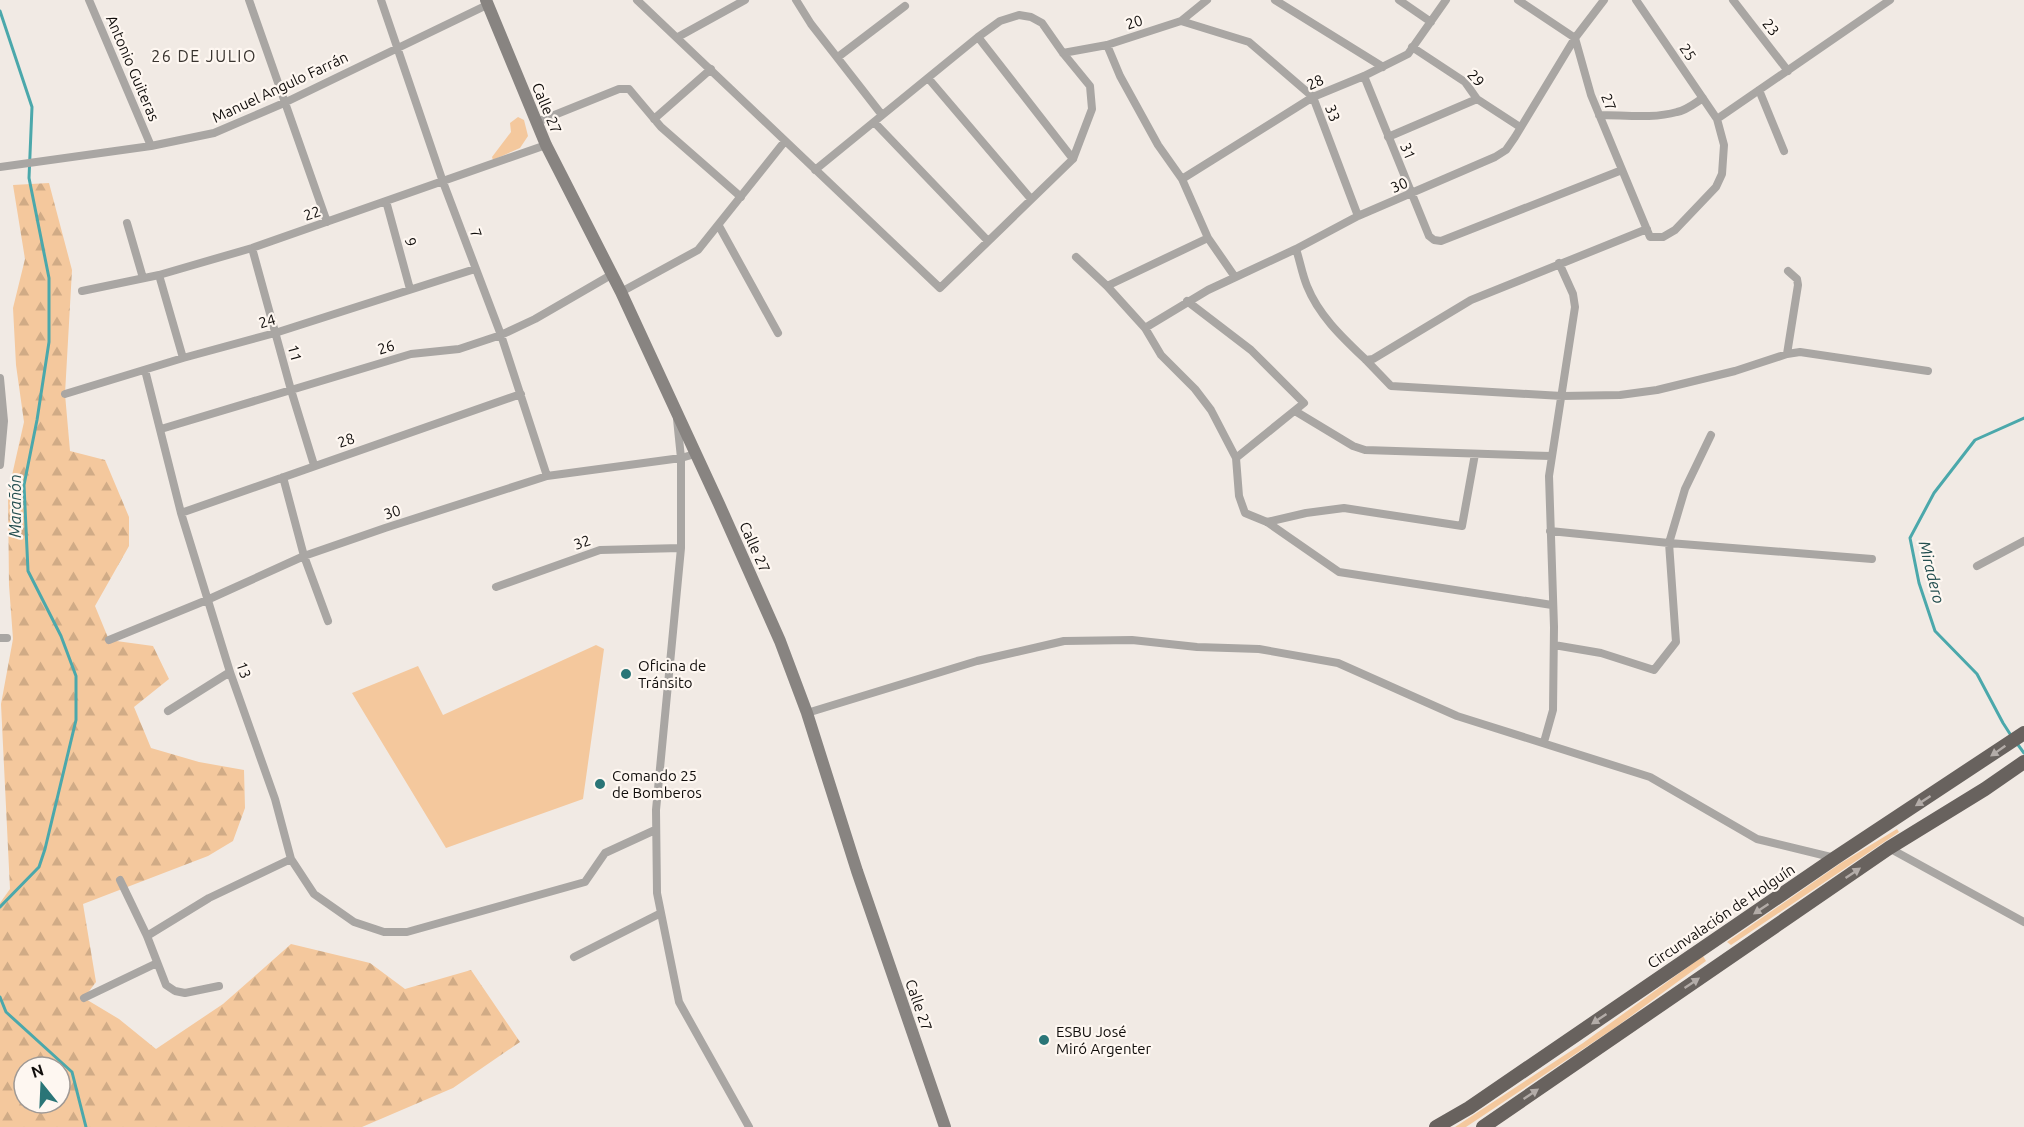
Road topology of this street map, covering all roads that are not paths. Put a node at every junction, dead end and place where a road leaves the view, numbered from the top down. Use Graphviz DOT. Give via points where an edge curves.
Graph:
graph roads {
  1 [pos="89,0"];
  2 [pos="249,0"];
  3 [pos="381,0"];
  4 [pos="637,0"];
  5 [pos="745,0"];
  6 [pos="796,0"];
  7 [pos="1207,0"];
  8 [pos="1275,0"];
  9 [pos="1399,0"];
  10 [pos="1446,0"];
  11 [pos="1518,0"];
  12 [pos="1604,0"];
  13 [pos="1636,0"];
  14 [pos="1733,0"];
  15 [pos="1890,0"];
  16 [pos="487,2"];
  17 [pos="905,6"];
  18 [pos="1181,21"];
  19 [pos="1431,22"];
  20 [pos="678,37"];
  21 [pos="978,37"];
  22 [pos="1575,38"];
  23 [pos="1107,45"];
  24 [pos="1412,47"];
  25 [pos="396,48"];
  26 [pos="1063,53"];
  27 [pos="838,57"];
  28 [pos="1383,67"];
  29 [pos="711,69"];
  30 [pos="1788,71"];
  31 [pos="1364,76"];
  32 [pos="928,78"];
  33 [pos="1759,90"];
  34 [pos="1312,97"];
  35 [pos="1703,98"];
  36 [pos="1477,99"];
  37 [pos="284,103"];
  38 [pos="882,115"];
  39 [pos="1599,115"];
  40 [pos="654,119"];
  41 [pos="1717,119"];
  42 [pos="537,122"];
  43 [pos="874,122"];
  44 [pos="1520,127"];
  45 [pos="1388,136"];
  46 [pos="785,141"];
  47 [pos="546,145"];
  48 [pos="151,146"];
  49 [pos="1784,151"];
  50 [pos="1073,159"];
  51 [pos="3,166"];
  52 [pos="815,170"];
  53 [pos="1622,170"];
  54 [pos="1182,179"];
  55 [pos="443,182"];
  56 [pos="1411,195"];
  57 [pos="741,197"];
  58 [pos="1031,199"];
  59 [pos="386,201"];
  60 [pos="1358,216"];
  61 [pos="327,222"];
  62 [pos="127,223"];
  63 [pos="719,226"];
  64 [pos="1649,233"];
  65 [pos="1208,238"];
  66 [pos="988,241"];
  67 [pos="252,248"];
  68 [pos="1296,249"];
  69 [pos="1076,257"];
  70 [pos="1559,263"];
  71 [pos="475,269"];
  72 [pos="1788,271"];
  73 [pos="159,275"];
  74 [pos="611,275"];
  75 [pos="1235,277"];
  76 [pos="143,278"];
  77 [pos="1107,286"];
  78 [pos="410,290"];
  79 [pos="82,291"];
  80 [pos="621,292"];
  81 [pos="1187,301"];
  82 [pos="1145,328"];
  83 [pos="275,333"];
  84 [pos="778,333"];
  85 [pos="501,335"];
  86 [pos="1787,354"];
  87 [pos="183,358"];
  88 [pos="1366,360"];
  89 [pos="145,370"];
  90 [pos="1928,371"];
  91 [pos="0,378"];
  92 [pos="291,390"];
  93 [pos="64,394"];
  94 [pos="521,394"];
  95 [pos="1562,396"];
  96 [pos="1295,411"];
  97 [pos="676,412"];
  98 [pos="2,422"];
  99 [pos="161,429"];
  100 [pos="1711,435"];
  101 [pos="695,454"];
  102 [pos="1475,454"];
  103 [pos="1551,456"];
  104 [pos="681,458"];
  105 [pos="1236,458"];
  106 [pos="0,465"];
  107 [pos="314,465"];
  108 [pos="547,476"];
  109 [pos="283,477"];
  110 [pos="182,513"];
  111 [pos="1267,522"];
  112 [pos="1550,531"];
  113 [pos="2024,541"];
  114 [pos="1669,543"];
  115 [pos="681,548"];
  116 [pos="304,556"];
  117 [pos="1872,559"];
  118 [pos="1977,566"];
  119 [pos="496,587"];
  120 [pos="207,600"];
  121 [pos="1552,605"];
  122 [pos="328,621"];
  123 [pos="109,640"];
  124 [pos="1554,645"];
  125 [pos="230,672"];
  126 [pos="168,711"];
  127 [pos="807,713"];
  128 [pos="2024,733"];
  129 [pos="1544,742"];
  130 [pos="2024,762"];
  131 [pos="655,830"];
  132 [pos="1889,848"];
  133 [pos="1836,858"];
  134 [pos="291,859"];
  135 [pos="120,880"];
  136 [pos="661,913"];
  137 [pos="2024,922"];
  138 [pos="147,936"];
  139 [pos="574,957"];
  140 [pos="157,963"];
  141 [pos="219,986"];
  142 [pos="84,998"];
  143 [pos="749,1127"];
  144 [pos="945,1127"];
  145 [pos="1436,1127"];
  146 [pos="1483,1127"];
  1 -- 48 [label="street, Antonio Guiteras"];
  2 -- 37 [label="street"];
  3 -- 25 [label="street, 7"];
  4 -- 20 [label="street"];
  5 -- 20 [label="street"];
  6 -- 27 [label="street"];
  7 -- 18 [label="street, 20"];
  8 -- 28 [label="street"];
  9 -- 19 [label="street"];
  10 -- 19 [label="street, 28"];
  11 -- 22 [label="street"];
  12 -- 22 [label="street, 30"];
  13 -- 35 [label="street, 25"];
  14 -- 30 [label="street, 23"];
  15 -- 30 [label="street"];
  16 -- 25 [label="street, Manuel Angulo Farrán"];
  16 -- 42 [label="main road, Calle 27"];
  17 -- 27 [label="street"];
  18 -- 23 [label="street, 20"];
  18 -- 34 [label="street, 33" via="1249,42"];
  19 -- 24 [label="street, 28"];
  20 -- 29 [label="street"];
  21 -- 26 [label="street" via="1000,21 1018,15 1031,17 1042,23"];
  21 -- 32 [label="street"];
  21 -- 50 [label="street"];
  22 -- 39 [label="street, 27"];
  22 -- 44 [label="street, 30"];
  23 -- 26 [label="street, 20"];
  23 -- 54 [label="street" via="1158,145"];
  24 -- 28 [label="street, 28" via="1408,54"];
  24 -- 36 [label="street, 29" via="1465,82"];
  25 -- 37 [label="street, Manuel Angulo Farrán"];
  25 -- 55 [label="street, 7"];
  26 -- 50 [label="street" via="1090,86 1092,96 1092,109"];
  27 -- 38 [label="street"];
  28 -- 31 [label="street, 28"];
  29 -- 40 [label="street"];
  29 -- 46 [label="street"];
  30 -- 33 [label="street"];
  31 -- 34 [label="street, 28"];
  31 -- 45 [label="street, 31"];
  32 -- 38 [label="street"];
  32 -- 58 [label="street"];
  33 -- 41 [label="street"];
  33 -- 49 [label="street"];
  34 -- 54 [label="street, 28"];
  34 -- 60 [label="street, 33"];
  35 -- 39 [label="street" via="1677,112"];
  35 -- 41 [label="street, 25"];
  36 -- 44 [label="street, 29"];
  36 -- 45 [label="street"];
  37 -- 48 [label="street, Manuel Angulo Farrán" via="214,133"];
  37 -- 61 [label="street"];
  38 -- 43 [label="street"];
  39 -- 53 [label="street, 27"];
  40 -- 42 [label="street" via="629,89 619,89"];
  40 -- 57 [label="street"];
  41 -- 64 [label="street" via="1724,161 1716,187 1675,230 1663,237"];
  42 -- 47 [label="main road, Calle 27"];
  43 -- 52 [label="street"];
  43 -- 66 [label="street"];
  44 -- 56 [label="street, 30" via="1506,150 1495,157"];
  45 -- 56 [label="street, 31"];
  46 -- 52 [label="street"];
  46 -- 57 [label="street"];
  47 -- 55 [label="street, 22"];
  47 -- 74 [label="main road, Calle 27"];
  48 -- 51 [label="street, Manuel Angulo Farrán"];
  50 -- 58 [label="street"];
  52 -- 66 [label="street" via="940,288"];
  53 -- 56 [label="street, 31" via="1441,240 1429,236"];
  53 -- 64 [label="street, 27"];
  54 -- 65 [label="street"];
  55 -- 59 [label="street, 22"];
  55 -- 71 [label="street, 7"];
  56 -- 60 [label="street, 30"];
  57 -- 63 [label="street"];
  58 -- 66 [label="street"];
  59 -- 61 [label="street, 22"];
  59 -- 78 [label="street, 9"];
  60 -- 68 [label="street, 30"];
  61 -- 67 [label="street, 22"];
  62 -- 76 [label="street"];
  63 -- 80 [label="street" via="698,250"];
  63 -- 84 [label="street"];
  64 -- 70 [label="street"];
  65 -- 75 [label="street"];
  65 -- 77 [label="street"];
  67 -- 73 [label="street, 22"];
  67 -- 83 [label="street, 11"];
  68 -- 75 [label="street, 30"];
  68 -- 88 [label="street" via="1317,306"];
  69 -- 77 [label="street"];
  70 -- 88 [label="street" via="1471,300"];
  70 -- 95 [label="street" via="1575,302"];
  71 -- 78 [label="street, 24"];
  71 -- 85 [label="street, 7"];
  72 -- 86 [label="street" via="1798,285"];
  73 -- 76 [label="street, 22"];
  73 -- 87 [label="street"];
  74 -- 80 [label="main road, Calle 27"];
  74 -- 85 [label="street, 26" via="535,320"];
  75 -- 81 [label="street, 30"];
  76 -- 79 [label="street, 22"];
  77 -- 82 [label="street"];
  78 -- 83 [label="street, 24"];
  80 -- 97 [label="main road, Calle 27"];
  81 -- 82 [label="street, 30"];
  81 -- 96 [label="street" via="1251,350 1304,403"];
  82 -- 105 [label="street" via="1161,355 1211,410"];
  83 -- 87 [label="street, 24"];
  83 -- 92 [label="street, 11"];
  85 -- 92 [label="street, 26" via="459,349 411,354"];
  85 -- 94 [label="street, 7"];
  86 -- 90 [label="street" via="1800,352"];
  86 -- 95 [label="street" via="1657,390"];
  87 -- 89 [label="street, 24"];
  88 -- 95 [label="street" via="1391,386"];
  89 -- 93 [label="street, 24"];
  89 -- 99 [label="street, 13"];
  91 -- 98 [label="street"];
  92 -- 99 [label="street, 26"];
  92 -- 107 [label="street, 11"];
  94 -- 107 [label="street, 28"];
  94 -- 108 [label="street, 7"];
  95 -- 103 [label="street"];
  96 -- 102 [label="street" via="1365,450"];
  96 -- 105 [label="street"];
  97 -- 101 [label="main road, Calle 27"];
  97 -- 104 [label="street"];
  98 -- 106 [label="street"];
  99 -- 110 [label="street, 13"];
  100 -- 114 [label="street" via="1685,489"];
  101 -- 104 [label="street, 30"];
  101 -- 127 [label="main road, Calle 27" via="780,641"];
  102 -- 103 [label="street"];
  102 -- 111 [label="street" via="1462,526 1344,508"];
  103 -- 112 [label="street"];
  104 -- 108 [label="street, 30"];
  104 -- 115 [label="street"];
  105 -- 111 [label="street" via="1239,496 1245,513"];
  107 -- 109 [label="street, 28"];
  108 -- 116 [label="street, 30"];
  109 -- 110 [label="street, 28"];
  109 -- 116 [label="street"];
  110 -- 120 [label="street, 13"];
  111 -- 121 [label="street" via="1340,572"];
  112 -- 114 [label="street"];
  112 -- 121 [label="street"];
  113 -- 118 [label="street"];
  114 -- 117 [label="street"];
  114 -- 124 [label="street" via="1676,642 1654,670 1601,653"];
  115 -- 119 [label="street, 32" via="600,550"];
  115 -- 131 [label="street"];
  116 -- 120 [label="street, 30"];
  116 -- 122 [label="street"];
  120 -- 123 [label="street, 30"];
  120 -- 125 [label="street, 13"];
  121 -- 124 [label="street"];
  124 -- 129 [label="street" via="1553,710"];
  125 -- 126 [label="street"];
  125 -- 134 [label="street, 13" via="275,799"];
  127 -- 129 [label="street" via="977,661 1064,641 1132,640 1259,649 1338,663 1457,716"];
  127 -- 144 [label="main road, Calle 27"];
  128 -- 133 [label="highway, Circunvalación de Holguín, one-way"];
  129 -- 133 [label="street" via="1650,777 1757,839"];
  130 -- 132 [label="highway"];
  131 -- 134 [label="street, 13" via="605,853 585,882 407,932 384,932 354,922 314,894"];
  131 -- 136 [label="street"];
  132 -- 137 [label="street"];
  146 -- 132 [label="highway, one-way"];
  133 -- 145 [label="highway, Circunvalación de Holguín, one-way"];
  134 -- 138 [label="street" via="209,898"];
  135 -- 138 [label="street"];
  136 -- 139 [label="street"];
  136 -- 143 [label="street" via="679,1002"];
  138 -- 140 [label="street"];
  140 -- 141 [label="street" via="166,985 175,991 185,993"];
  140 -- 142 [label="street"];
}
